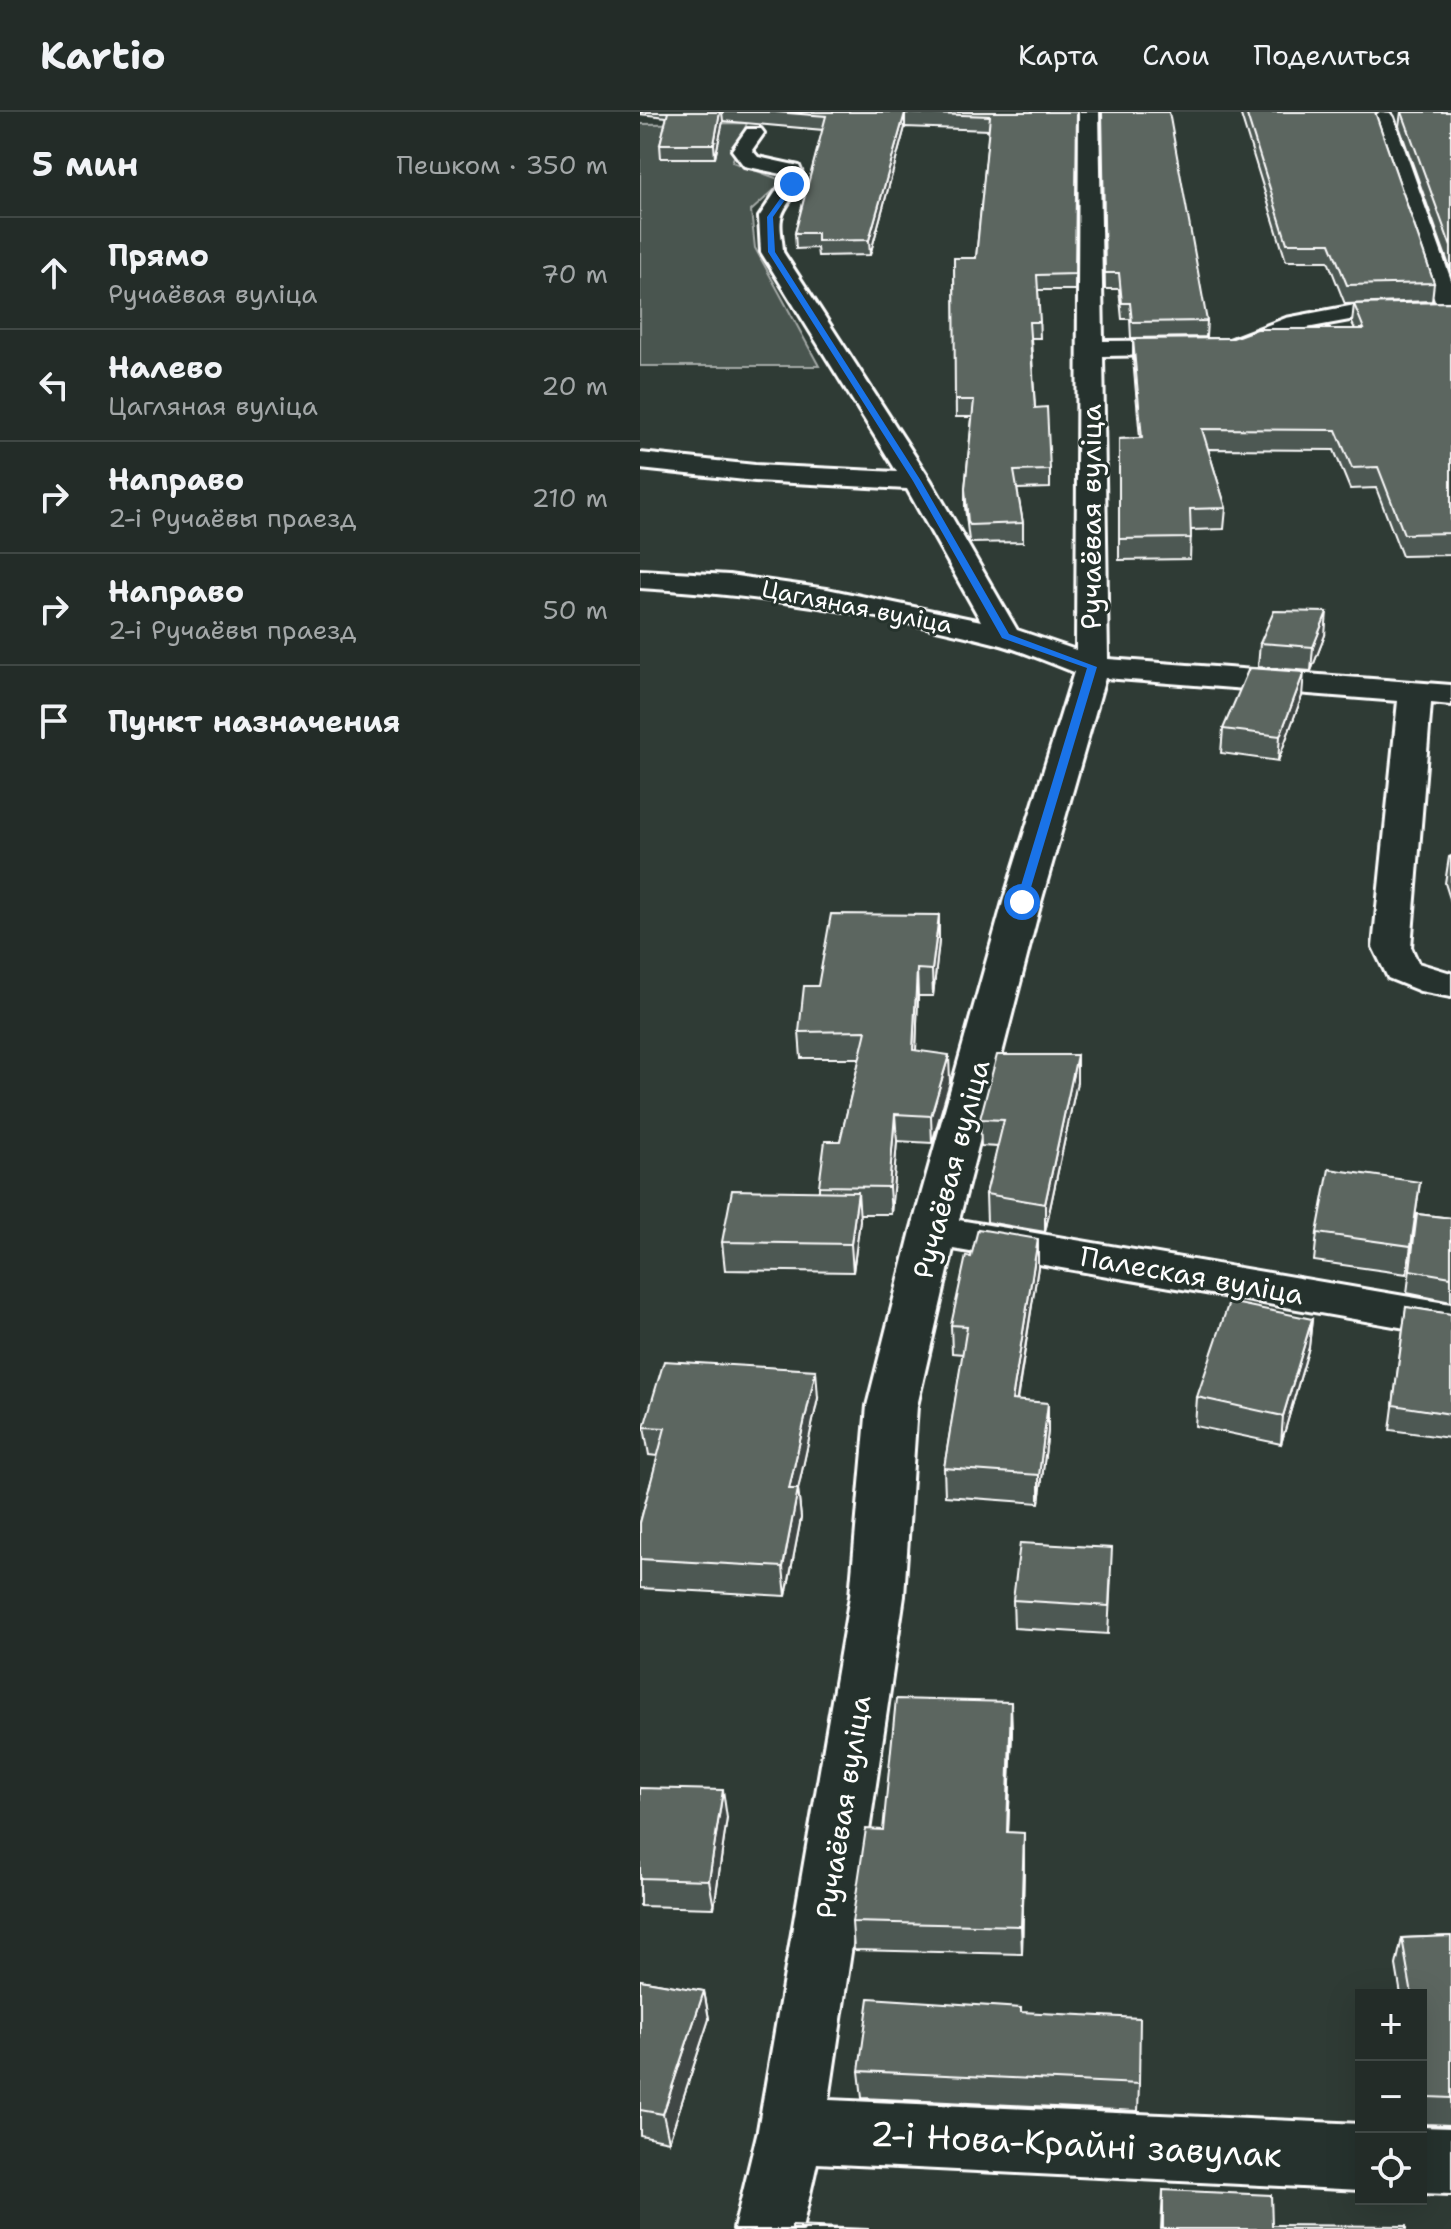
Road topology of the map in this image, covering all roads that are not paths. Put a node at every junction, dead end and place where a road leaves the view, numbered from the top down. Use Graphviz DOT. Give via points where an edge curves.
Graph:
graph roads {
  1 [pos="1089,112"];
  2 [pos="1410,118"];
  3 [pos="754,133"];
  4 [pos="1090,349"];
  5 [pos="640,461"];
  6 [pos="917,481"];
  7 [pos="640,579"];
  8 [pos="1005,636"];
  9 [pos="1092,667"];
  10 [pos="1415,693"];
  11 [pos="1451,695"];
  12 [pos="1451,985"];
  13 [pos="934,1231"];
  14 [pos="1451,1320"];
  15 [pos="791,2130"];
  16 [pos="1355,2157"];
  17 [pos="1427,2160"];
  18 [pos="1451,2161"];
  19 [pos="768,2229"];
  1 -- 4 [label="street, Ручаёвая вуліца"];
  2 -- 4 [label="street" via="1375,117 1450,311 1355,312 1295,323 1232,347"];
  3 -- 6 [label="street" via="742,150 751,162 792,170 792,184 770,217 772,252"];
  4 -- 9 [label="street, Ручаёвая вуліца"];
  5 -- 6 [label="street"];
  6 -- 8 [label="street"];
  7 -- 8 [label="street, Цагляная вуліца" via="775,589"];
  8 -- 9 [label="street, Цагляная вуліца"];
  9 -- 10 [label="street, Цагляная вуліца"];
  9 -- 13 [label="street, Ручаёвая вуліца" via="1022,902"];
  10 -- 11 [label="street, Цагляная вуліца"];
  10 -- 12 [label="street" via="1392,947 1402,970"];
  13 -- 14 [label="street, Палеская вуліца"];
  13 -- 15 [label="street, Ручаёвая вуліца" via="892,1406 877,1596"];
  15 -- 16 [label="street, 2-і Нова-Крайні завулак"];
  15 -- 19 [label="street, Ручаёвая вуліца"];
  17 -- 18 [label="street"];
}
